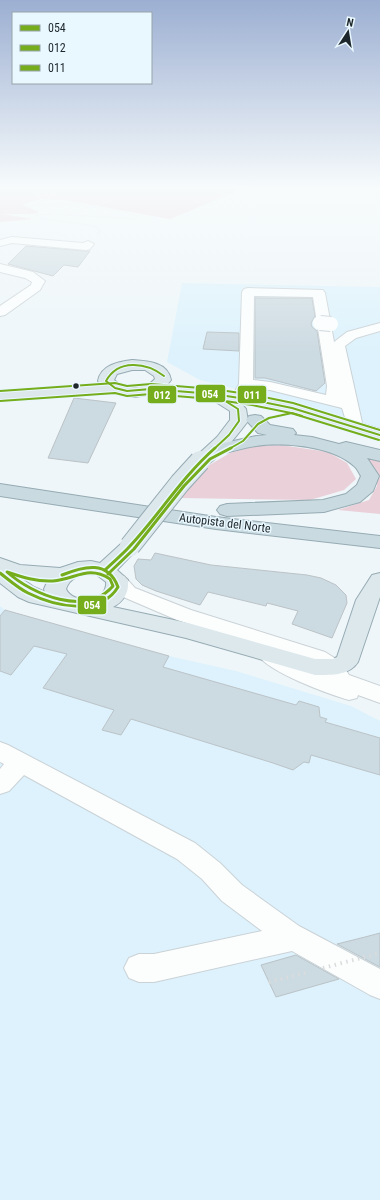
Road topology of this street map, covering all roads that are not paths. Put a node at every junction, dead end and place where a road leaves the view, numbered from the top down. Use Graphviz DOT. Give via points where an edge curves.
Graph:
graph roads {
  1 [pos="33,242"];
  2 [pos="88,244"];
  3 [pos="0,268"];
  4 [pos="0,312"];
  5 [pos="325,324"];
  6 [pos="380,327"];
  7 [pos="352,334"];
  8 [pos="164,376"];
  9 [pos="111,382"];
  10 [pos="151,389"];
  11 [pos="213,394"];
  12 [pos="246,394"];
  13 [pos="0,396"];
  14 [pos="333,401"];
  15 [pos="349,405"];
  16 [pos="292,408"];
  17 [pos="328,418"];
  18 [pos="255,420"];
  19 [pos="355,427"];
  20 [pos="380,435"];
  21 [pos="240,437"];
  22 [pos="212,452"];
  23 [pos="380,452"];
  24 [pos="380,456"];
  25 [pos="0,478"];
  26 [pos="0,490"];
  27 [pos="227,510"];
  28 [pos="380,528"];
  29 [pos="380,542"];
  30 [pos="2,573"];
  31 [pos="62,575"];
  32 [pos="111,575"];
  33 [pos="380,580"];
  34 [pos="372,604"];
  35 [pos="74,606"];
  36 [pos="266,653"];
  37 [pos="333,667"];
  38 [pos="380,695"];
  39 [pos="380,703"];
  40 [pos="11,757"];
  41 [pos="0,784"];
  42 [pos="232,893"];
  43 [pos="295,938"];
  44 [pos="139,968"];
  45 [pos="380,969"];
  46 [pos="380,985"];
  1 -- 2 [label="street" via="86,247"];
  3 -- 4 [label="street" via="39,280 36,287"];
  5 -- 7 [label="street"];
  6 -- 7 [label="street"];
  7 -- 15 [label="street" via="342,339 338,346"];
  8 -- 9 [label="main road" via="155,368 132,365 110,372"];
  8 -- 10 [label="main road" via="161,383"];
  8 -- 11 [label="main road"];
  9 -- 10 [label="main road" via="134,395"];
  9 -- 13 [label="main road"];
  10 -- 11 [label="main road"];
  11 -- 12 [label="main road"];
  11 -- 22 [label="main road" via="231,403 238,410 239,421"];
  12 -- 14 [label="street" via="270,386"];
  12 -- 14 [label="street" via="248,292 319,294 334,386"];
  12 -- 16 [label="main road"];
  12 -- 18 [label="main road"];
  14 -- 15 [label="street"];
  15 -- 17 [label="street"];
  15 -- 19 [label="street"];
  16 -- 17 [label="main road"];
  16 -- 18 [label="main road" via="267,413"];
  17 -- 19 [label="main road"];
  18 -- 21 [label="main road"];
  18 -- 23 [label="highway" via="264,430 328,439"];
  19 -- 20 [label="main road"];
  21 -- 22 [label="main road"];
  21 -- 24 [label="highway" via="278,436 318,440"];
  22 -- 27 [label="highway" via="269,440 298,442 345,452 362,463 370,476 366,488 353,498 324,506"];
  22 -- 32 [label="main road, bridge" via="180,483 130,546"];
  25 -- 27 [label="highway, Autopista del Norte" via="90,493"];
  26 -- 29 [label="highway, Autopista del Norte" via="209,522"];
  27 -- 28 [label="highway, Autopista del Norte"];
  30 -- 31 [label="main road" via="16,571"];
  30 -- 35 [label="main road" via="26,592"];
  31 -- 32 [label="main road" via="85,567"];
  31 -- 35 [label="main road" via="55,584 56,594"];
  32 -- 35 [label="main road" via="117,591 107,601 95,605"];
  32 -- 37 [label="street" via="128,592 177,612 308,653"];
  33 -- 34 [label="main road"];
  34 -- 37 [label="main road" via="346,662"];
  35 -- 36 [label="main road" via="188,631"];
  36 -- 37 [label="main road" via="311,666"];
  36 -- 39 [label="street" via="294,670"];
  37 -- 38 [label="street" via="341,680"];
  40 -- 41 [label="street"];
  40 -- 42 [label="street" via="186,851 211,871"];
  42 -- 43 [label="street"];
  42 -- 45 [label="street"];
  43 -- 44 [label="street" via="154,968"];
  43 -- 46 [label="street"];
}
